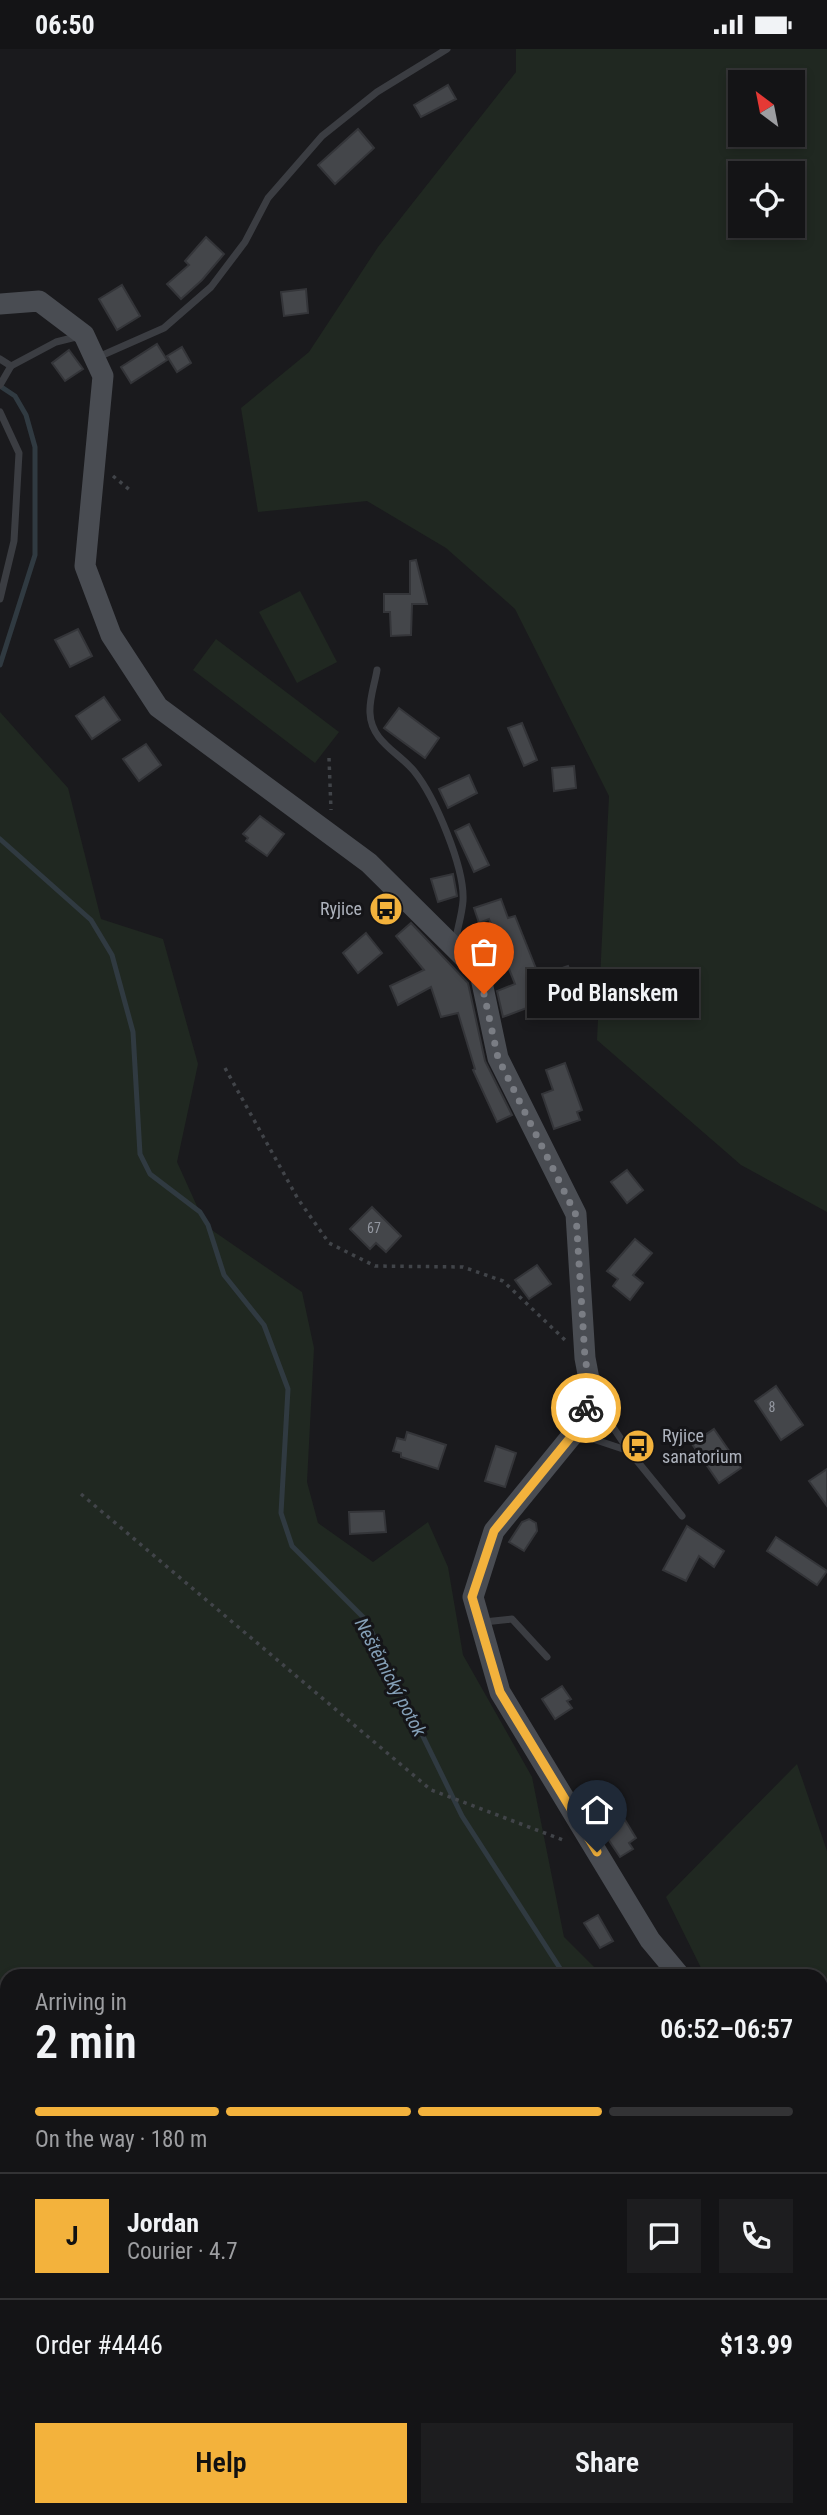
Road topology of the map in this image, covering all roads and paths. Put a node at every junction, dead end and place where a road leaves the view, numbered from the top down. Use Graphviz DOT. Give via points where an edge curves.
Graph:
graph roads {
  1 [pos="447,49"];
  2 [pos="0,304"];
  3 [pos="84,335"];
  4 [pos="0,359"];
  5 [pos="95,359"];
  6 [pos="11,366"];
  7 [pos="0,385"];
  8 [pos="0,412"];
  9 [pos="0,599"];
  10 [pos="377,670"];
  11 [pos="329,758"];
  12 [pos="331,837"];
  13 [pos="454,948"];
  14 [pos="225,1068"];
  15 [pos="585,1358"];
  16 [pos="592,1395"];
  17 [pos="574,1433"];
  18 [pos="629,1451"];
  19 [pos="81,1494"];
  20 [pos="682,1516"];
  21 [pos="480,1623"];
  22 [pos="547,1657"];
  23 [pos="597,1852"];
  24 [pos="674,1969"];
  1 -- 5 [label="lane" via="377,92 322,136 268,198 245,241 211,287 164,328"];
  2 -- 3 [label="street" via="39,301"];
  3 -- 5 [label="street"];
  3 -- 6 [label="lane" via="56,342"];
  4 -- 6 [label="lane"];
  5 -- 12 [label="street" via="103,376 85,566 111,635 158,707"];
  6 -- 7 [label="lane"];
  8 -- 9 [label="lane" via="19,453 15,541"];
  10 -- 13 [label="lane" via="370,713 377,734 427,791 456,860 463,899"];
  11 -- 12 [label="path"];
  12 -- 13 [label="street" via="369,863"];
  13 -- 15 [label="street" via="480,973 498,1058 576,1215"];
  14 -- 15 [label="path" via="298,1199 329,1243 375,1266 463,1267 503,1281"];
  15 -- 16 [label="street"];
  16 -- 17 [label="street"];
  16 -- 18 [label="lane"];
  17 -- 18 [label="lane"];
  17 -- 21 [label="street" via="494,1531 472,1597"];
  18 -- 20 [label="lane"];
  19 -- 23 [label="path" via="431,1790"];
  21 -- 22 [label="lane" via="512,1619"];
  21 -- 23 [label="street" via="500,1692"];
  23 -- 24 [label="street" via="650,1940"];
}
